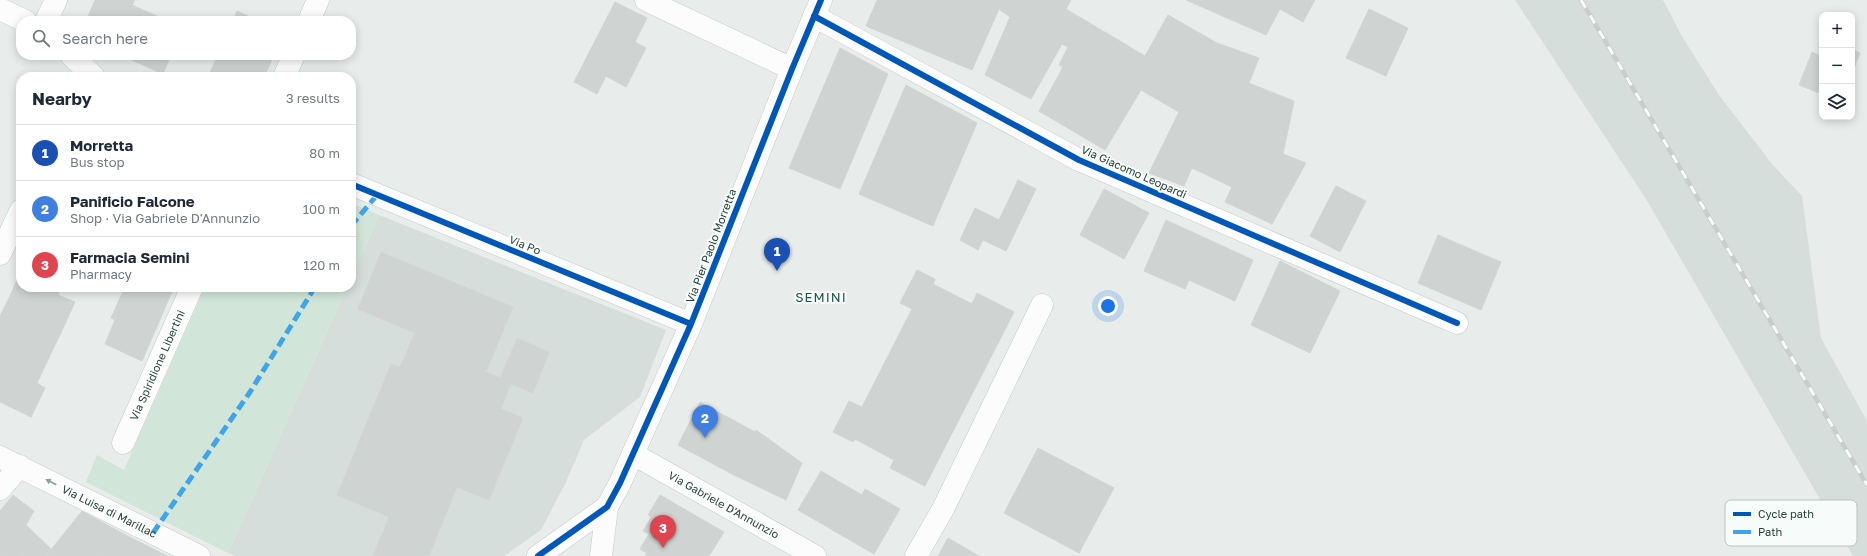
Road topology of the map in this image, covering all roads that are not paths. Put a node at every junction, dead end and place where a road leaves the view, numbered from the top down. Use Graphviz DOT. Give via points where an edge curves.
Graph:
graph roads {
  1 [pos="56,0"];
  2 [pos="318,0"];
  3 [pos="646,0"];
  4 [pos="817,8"];
  5 [pos="0,9"];
  6 [pos="48,16"];
  7 [pos="311,16"];
  8 [pos="16,17"];
  9 [pos="76,60"];
  10 [pos="292,60"];
  11 [pos="792,69"];
  12 [pos="89,72"];
  13 [pos="286,72"];
  14 [pos="356,186"];
  15 [pos="16,220"];
  16 [pos="0,254"];
  17 [pos="190,292"];
  18 [pos="1042,304"];
  19 [pos="1458,323"];
  20 [pos="692,324"];
  21 [pos="123,443"];
  22 [pos="633,454"];
  23 [pos="0,456"];
  24 [pos="20,466"];
  25 [pos="0,489"];
  26 [pos="607,507"];
  27 [pos="199,556"];
  28 [pos="538,556"];
  29 [pos="601,556"];
  30 [pos="815,556"];
  31 [pos="916,556"];
  1 -- 6 [label="street"];
  2 -- 7 [label="street"];
  3 -- 11 [label="street"];
  4 -- 11 [label="street, Via Pier Paolo Morretta"];
  4 -- 19 [label="street, Via Giacomo Leopardi" via="1079,160"];
  5 -- 8 [label="street"];
  9 -- 12 [label="street"];
  10 -- 13 [label="street"];
  11 -- 20 [label="street, Via Pier Paolo Morretta"];
  14 -- 20 [label="street, Via Po"];
  15 -- 16 [label="street"];
  17 -- 21 [label="street, Via Spiridione Libertini"];
  18 -- 31 [label="street" via="943,510"];
  20 -- 22 [label="street, Via Pier Paolo Morretta"];
  22 -- 26 [label="street, Via Pier Paolo Morretta"];
  22 -- 30 [label="street, Via Gabriele D'Annunzio"];
  23 -- 24 [label="street, Via Luisa di Marillac"];
  24 -- 25 [label="street"];
  27 -- 24 [label="street, Via Luisa di Marillac, one-way"];
  26 -- 28 [label="street, Via Pier Paolo Morretta"];
  26 -- 29 [label="street"];
}
